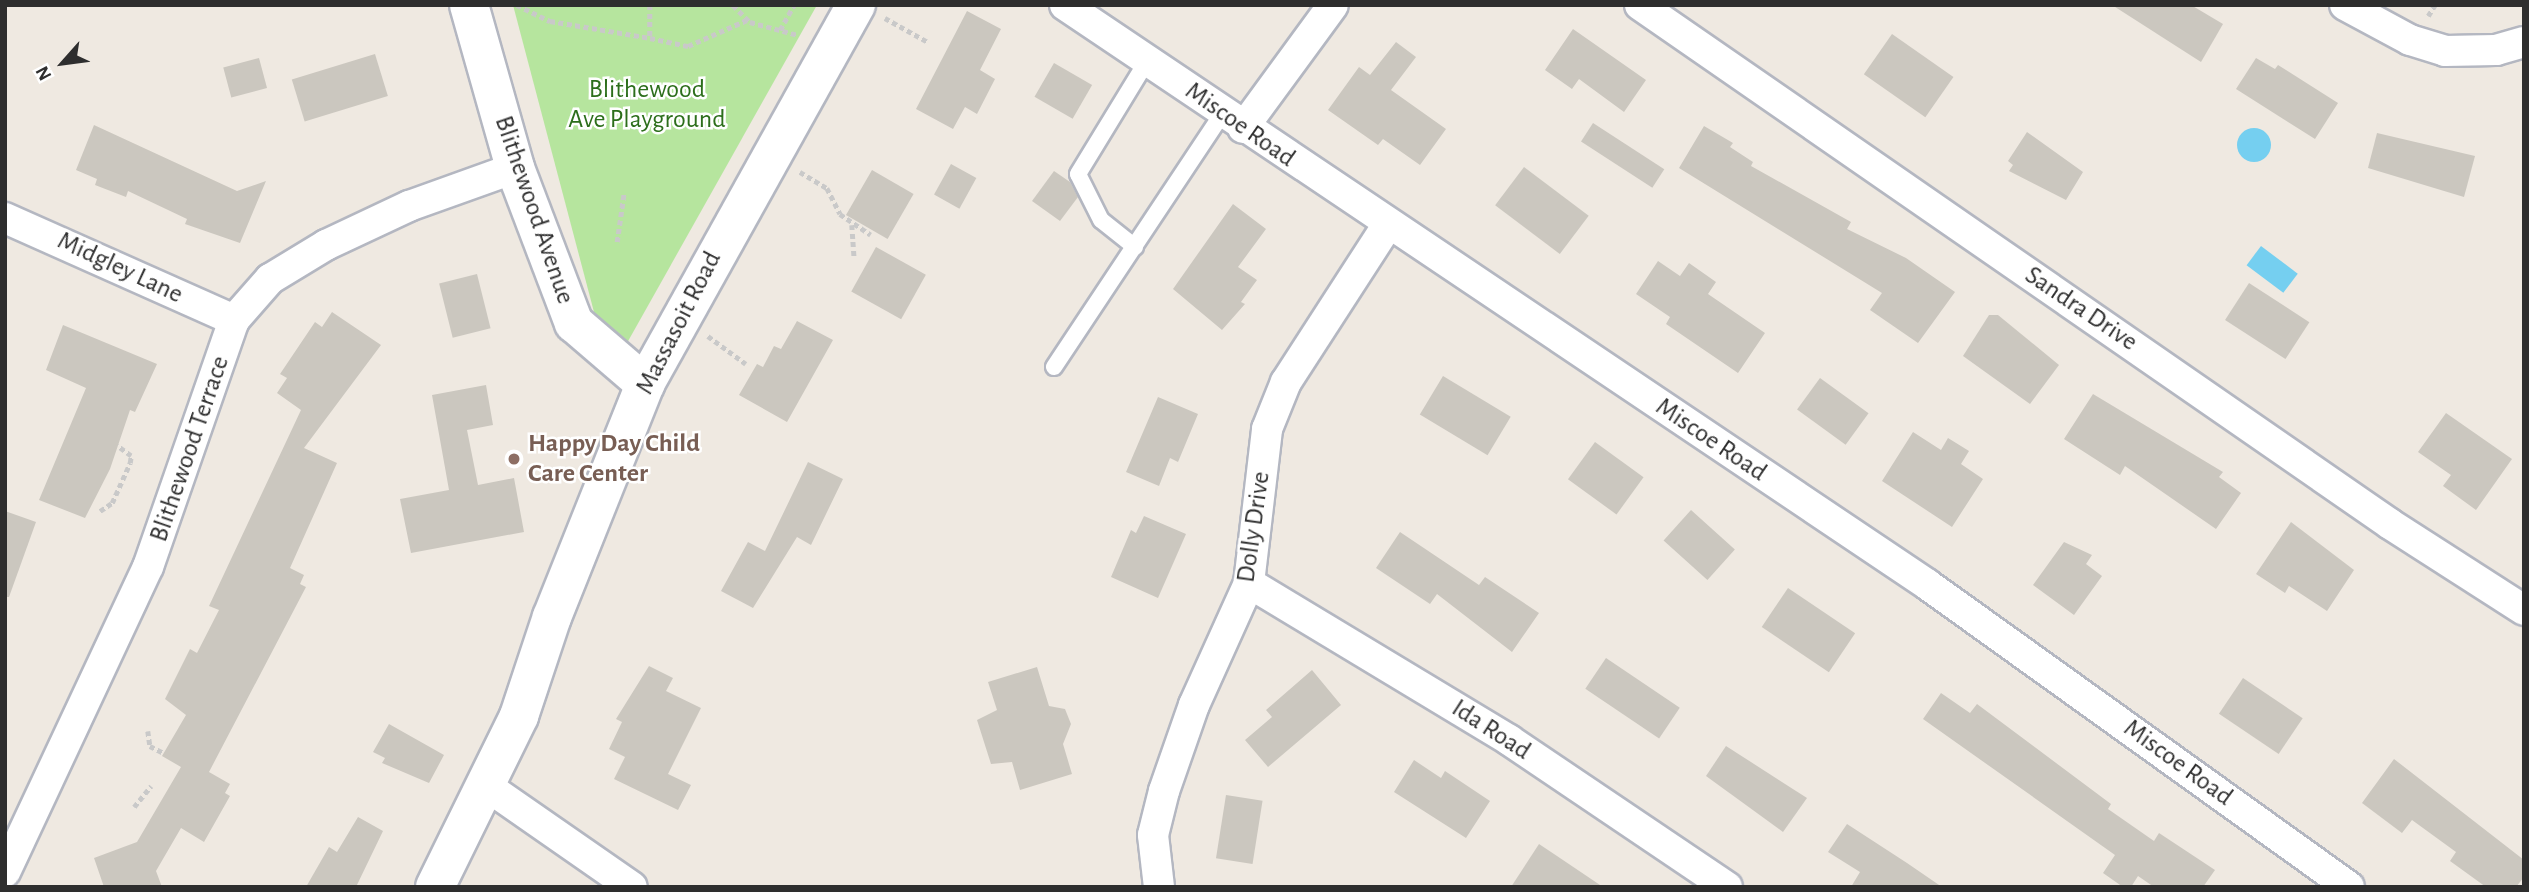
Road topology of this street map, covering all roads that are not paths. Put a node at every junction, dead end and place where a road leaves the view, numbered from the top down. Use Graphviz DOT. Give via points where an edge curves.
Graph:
graph roads {
  1 [pos="1065,5"];
  2 [pos="1333,5"];
  3 [pos="1640,5"];
  4 [pos="2345,5"];
  5 [pos="472,6"];
  6 [pos="870,12"];
  7 [pos="2524,42"];
  8 [pos="1147,61"];
  9 [pos="1233,120"];
  10 [pos="515,168"];
  11 [pos="5,218"];
  12 [pos="1388,226"];
  13 [pos="1135,247"];
  14 [pos="234,320"];
  15 [pos="1054,367"];
  16 [pos="645,384"];
  17 [pos="1249,583"];
  18 [pos="2524,610"];
  19 [pos="488,787"];
  20 [pos="5,872"];
  21 [pos="435,887"];
  22 [pos="632,887"];
  23 [pos="1159,887"];
  24 [pos="1727,887"];
  25 [pos="2350,887"];
  1 -- 8 [label="street, Miscoe Road"];
  2 -- 9 [label="street"];
  3 -- 18 [label="street, Sandra Drive" via="2390,524"];
  4 -- 7 [label="street" via="2410,40 2445,51 2497,50"];
  5 -- 10 [label="main road, Blithewood Avenue"];
  6 -- 16 [label="main road, Massasoit Road"];
  8 -- 9 [label="street, Miscoe Road"];
  8 -- 13 [label="lane" via="1078,174 1101,220"];
  9 -- 12 [label="street, Miscoe Road"];
  9 -- 13 [label="lane"];
  10 -- 14 [label="street, Blithewood Terrace" via="409,206 326,245 270,279"];
  10 -- 16 [label="main road, Blithewood Avenue" via="574,323"];
  11 -- 14 [label="street, Midgley Lane"];
  12 -- 17 [label="street, Dolly Drive" via="1286,382 1267,429"];
  12 -- 25 [label="street, Miscoe Road" via="1928,586"];
  13 -- 15 [label="lane"];
  14 -- 20 [label="street, Blithewood Terrace" via="148,567"];
  16 -- 19 [label="main road, Massasoit Road"];
  17 -- 23 [label="street, Dolly Drive" via="1164,790 1153,835"];
  17 -- 24 [label="street, Ida Road" via="1509,740"];
  19 -- 21 [label="main road, Massasoit Road"];
  19 -- 22 [label="street"];
}
